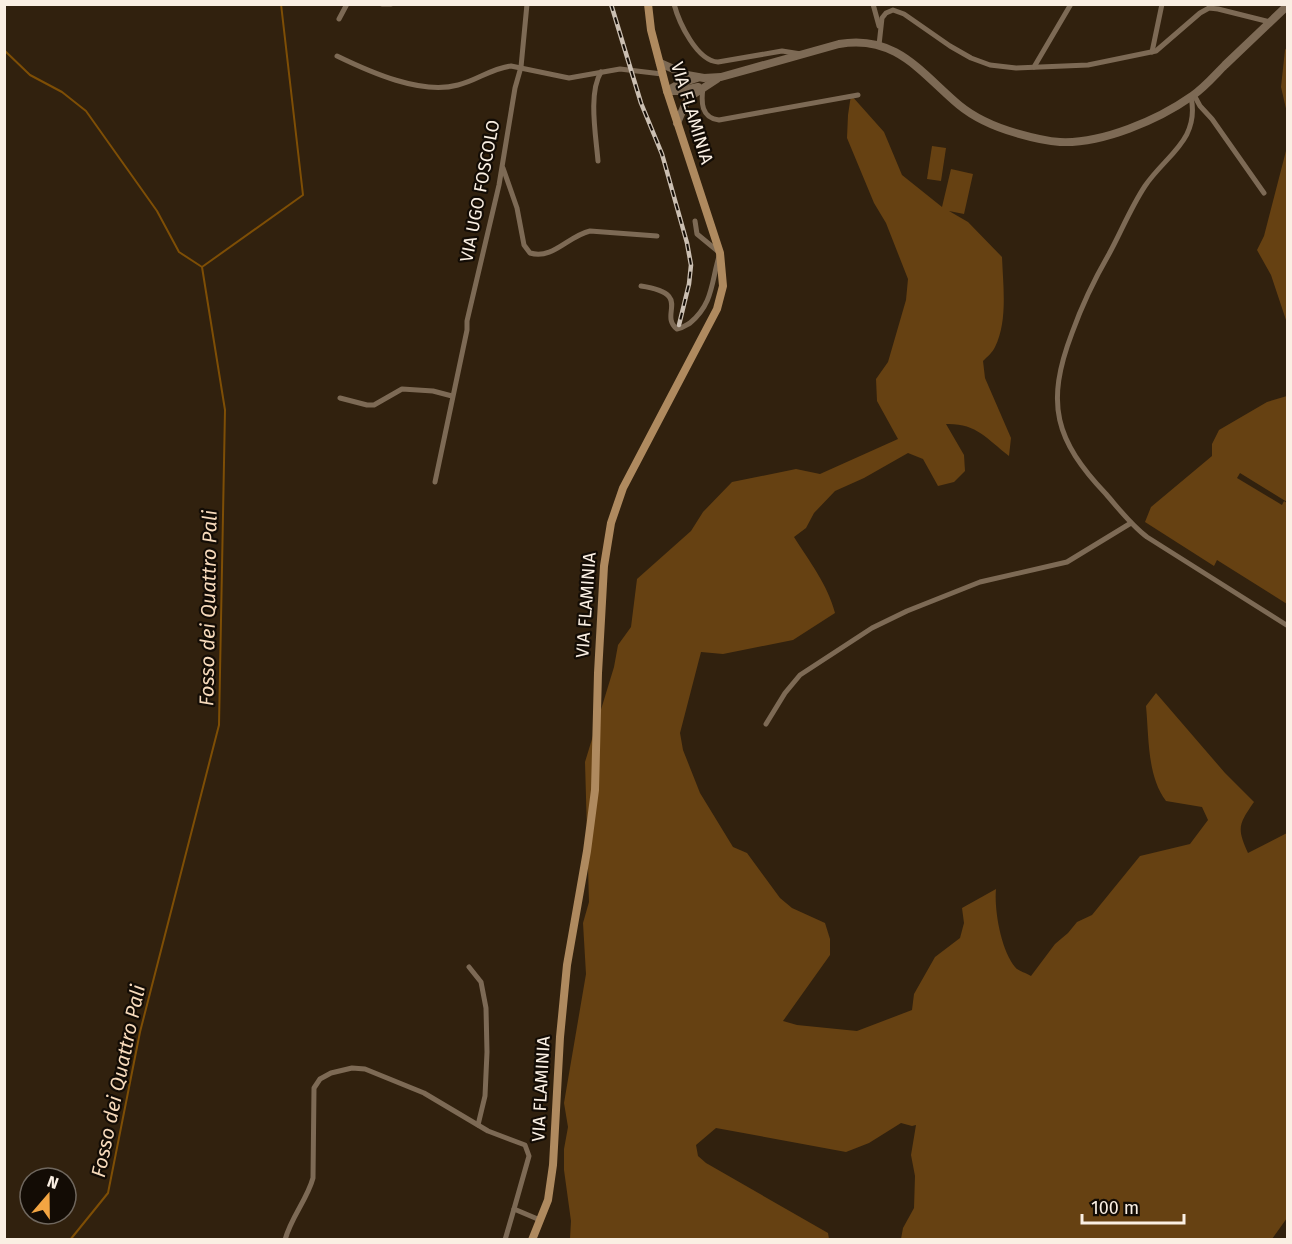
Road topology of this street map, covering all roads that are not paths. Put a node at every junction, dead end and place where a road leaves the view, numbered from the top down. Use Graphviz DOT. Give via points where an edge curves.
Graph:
graph roads {
  1 [pos="347,4"];
  2 [pos="381,4"];
  3 [pos="391,4"];
  4 [pos="527,4"];
  5 [pos="648,4"];
  6 [pos="674,4"];
  7 [pos="873,4"];
  8 [pos="1071,4"];
  9 [pos="1162,4"];
  10 [pos="1287,4"];
  11 [pos="339,19"];
  12 [pos="1270,22"];
  13 [pos="880,28"];
  14 [pos="879,45"];
  15 [pos="1152,51"];
  16 [pos="802,54"];
  17 [pos="337,56"];
  18 [pos="660,63"];
  19 [pos="521,67"];
  20 [pos="1034,67"];
  21 [pos="601,72"];
  22 [pos="662,74"];
  23 [pos="699,77"];
  24 [pos="721,77"];
  25 [pos="704,86"];
  26 [pos="667,91"];
  27 [pos="858,95"];
  28 [pos="1192,96"];
  29 [pos="676,123"];
  30 [pos="598,161"];
  31 [pos="502,167"];
  32 [pos="1264,193"];
  33 [pos="695,221"];
  34 [pos="657,236"];
  35 [pos="720,253"];
  36 [pos="641,286"];
  37 [pos="452,396"];
  38 [pos="340,398"];
  39 [pos="435,482"];
  40 [pos="1131,523"];
  41 [pos="1287,626"];
  42 [pos="766,724"];
  43 [pos="469,967"];
  44 [pos="478,1125"];
  45 [pos="514,1209"];
  46 [pos="540,1220"];
  47 [pos="285,1239"];
  48 [pos="505,1239"];
  49 [pos="532,1239"];
  1 -- 11 [label="street"];
  2 -- 3 [label="street"];
  4 -- 19 [label="street, VIA UGO FOSCOLO"];
  5 -- 18 [label="main road, VIA FLAMINIA"];
  6 -- 16 [label="street" via="680,22 708,60 718,62 785,51"];
  7 -- 13 [label="street"];
  8 -- 20 [label="street"];
  9 -- 15 [label="street"];
  10 -- 12 [label="main road"];
  12 -- 15 [label="street" via="1209,8"];
  12 -- 28 [label="main road"];
  13 -- 14 [label="street"];
  13 -- 20 [label="street" via="886,13 898,11 977,60 1001,67"];
  14 -- 16 [label="main road" via="849,42"];
  14 -- 28 [label="main road" via="919,67 975,117 1048,141 1077,142 1103,137 1151,119"];
  15 -- 20 [label="street" via="1088,65"];
  16 -- 24 [label="main road"];
  17 -- 19 [label="street" via="389,77 439,87 465,83 501,67"];
  18 -- 22 [label="main road, VIA FLAMINIA"];
  18 -- 23 [label="main road"];
  19 -- 21 [label="street" via="566,78"];
  19 -- 31 [label="street, VIA UGO FOSCOLO"];
  21 -- 22 [label="street" via="629,68"];
  21 -- 30 [label="street" via="594,92"];
  22 -- 26 [label="main road, VIA FLAMINIA"];
  23 -- 24 [label="main road"];
  23 -- 26 [label="main road"];
  24 -- 25 [label="main road"];
  25 -- 26 [label="main road"];
  25 -- 27 [label="street" via="705,112 719,120"];
  25 -- 29 [label="main road" via="686,101"];
  26 -- 29 [label="main road, VIA FLAMINIA"];
  28 -- 32 [label="street"];
  28 -- 40 [label="street" via="1189,130 1177,151 1144,187 1091,287 1067,346 1057,385 1059,414 1074,455"];
  29 -- 35 [label="main road, VIA FLAMINIA"];
  31 -- 34 [label="street" via="517,208 524,245 530,253 547,254 590,231"];
  31 -- 37 [label="street, VIA UGO FOSCOLO"];
  33 -- 35 [label="street" via="697,234"];
  35 -- 36 [label="street" via="708,300 682,329 673,326 670,297"];
  35 -- 46 [label="main road, VIA FLAMINIA" via="723,285 719,306 627,479 608,540 598,673 595,790 567,965 553,1165 548,1200"];
  37 -- 38 [label="street" via="402,389 374,405"];
  37 -- 39 [label="street, VIA UGO FOSCOLO"];
  40 -- 41 [label="street" via="1151,540"];
  40 -- 42 [label="street" via="1067,562 980,582 872,628 800,675"];
  43 -- 44 [label="street" via="481,982 486,1008 485,1096"];
  44 -- 45 [label="street" via="522,1143 528,1150"];
  44 -- 47 [label="street" via="432,1097 368,1070 348,1068 325,1075 314,1091 312,1182"];
  45 -- 46 [label="street"];
  45 -- 48 [label="street"];
  46 -- 49 [label="main road, VIA FLAMINIA"];
}
